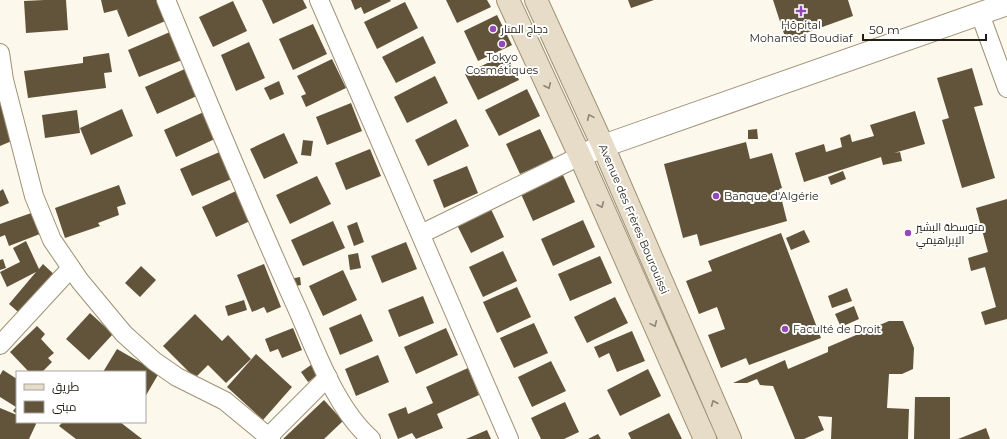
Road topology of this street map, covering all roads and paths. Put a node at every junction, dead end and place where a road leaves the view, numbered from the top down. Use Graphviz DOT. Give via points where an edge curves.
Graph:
graph roads {
  1 [pos="166,0"];
  2 [pos="319,0"];
  3 [pos="508,0"];
  4 [pos="536,0"];
  5 [pos="1007,4"];
  6 [pos="980,14"];
  7 [pos="0,53"];
  8 [pos="1007,88"];
  9 [pos="603,146"];
  10 [pos="580,156"];
  11 [pos="421,234"];
  12 [pos="72,268"];
  13 [pos="0,345"];
  14 [pos="328,377"];
  15 [pos="270,438"];
  16 [pos="371,439"];
  17 [pos="509,439"];
  18 [pos="704,439"];
  19 [pos="730,439"];
  1 -- 14 [label="street" via="257,220"];
  2 -- 11 [label="street"];
  3 -- 10 [label="main road, one-way"];
  9 -- 4 [label="main road, Avenue des Frères Bourouissi, one-way"];
  5 -- 6 [label="street"];
  6 -- 8 [label="street"];
  6 -- 9 [label="street"];
  7 -- 12 [label="street" via="4,80 34,196 52,240"];
  9 -- 10 [label="street"];
  19 -- 9 [label="main road, Avenue des Frères Bourouissi, one-way"];
  10 -- 11 [label="street"];
  10 -- 18 [label="main road, one-way"];
  11 -- 17 [label="street"];
  12 -- 13 [label="street"];
  12 -- 15 [label="street" via="124,334 154,361 177,377 225,401"];
  14 -- 15 [label="street"];
  14 -- 16 [label="street" via="337,396"];
}
